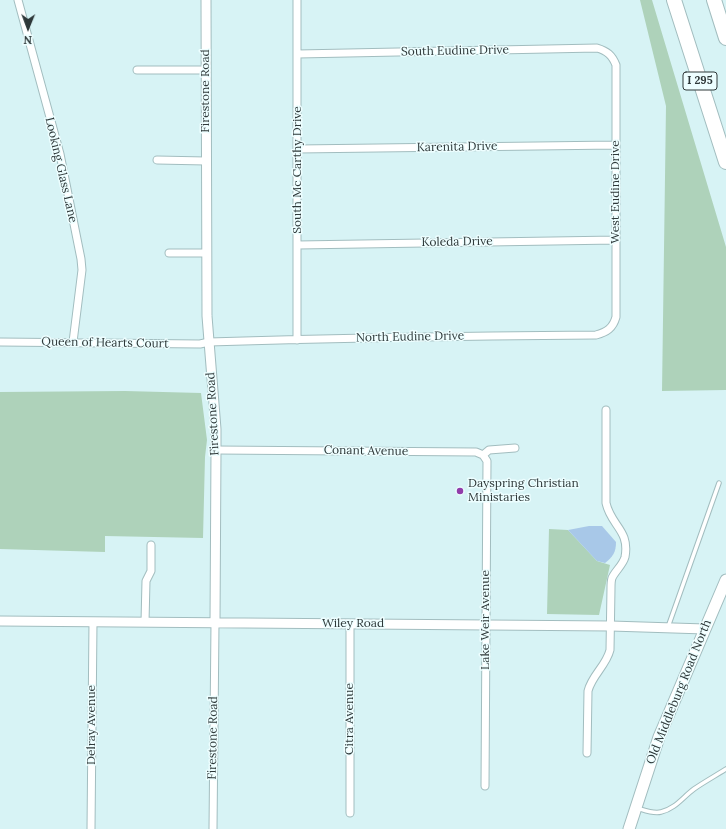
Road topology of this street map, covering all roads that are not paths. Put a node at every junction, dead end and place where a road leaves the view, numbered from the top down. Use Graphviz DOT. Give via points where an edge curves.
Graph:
graph roads {
  1 [pos="18,0"];
  2 [pos="206,0"];
  3 [pos="297,0"];
  4 [pos="674,0"];
  5 [pos="714,0"];
  6 [pos="726,38"];
  7 [pos="298,54"];
  8 [pos="611,54"];
  9 [pos="137,70"];
  10 [pos="206,70"];
  11 [pos="616,145"];
  12 [pos="298,149"];
  13 [pos="157,160"];
  14 [pos="206,161"];
  15 [pos="726,162"];
  16 [pos="616,240"];
  17 [pos="298,245"];
  18 [pos="169,253"];
  19 [pos="206,253"];
  20 [pos="610,329"];
  21 [pos="297,340"];
  22 [pos="0,342"];
  23 [pos="73,342"];
  24 [pos="209,342"];
  25 [pos="606,410"];
  26 [pos="515,448"];
  27 [pos="216,450"];
  28 [pos="483,455"];
  29 [pos="719,482"];
  30 [pos="151,545"];
  31 [pos="726,580"];
  32 [pos="0,621"];
  33 [pos="93,622"];
  34 [pos="145,622"];
  35 [pos="215,623"];
  36 [pos="350,624"];
  37 [pos="486,626"];
  38 [pos="610,626"];
  39 [pos="668,627"];
  40 [pos="705,629"];
  41 [pos="587,752"];
  42 [pos="726,770"];
  43 [pos="485,786"];
  44 [pos="636,808"];
  45 [pos="350,813"];
  46 [pos="91,829"];
  47 [pos="213,829"];
  48 [pos="629,829"];
  1 -- 23 [label="street, Looking Glass Lane" via="60,154 81,259"];
  2 -- 10 [label="street, Firestone Road"];
  3 -- 7 [label="street, South Mc Carthy Drive"];
  4 -- 15 [label="highway, I 295"];
  5 -- 6 [label="highway"];
  7 -- 8 [label="street, South Eudine Drive" via="597,48"];
  7 -- 12 [label="street, South Mc Carthy Drive"];
  8 -- 11 [label="street, West Eudine Drive" via="616,66"];
  9 -- 10 [label="street"];
  10 -- 14 [label="street, Firestone Road"];
  11 -- 12 [label="street, Karenita Drive"];
  11 -- 16 [label="street, West Eudine Drive"];
  12 -- 17 [label="street, South Mc Carthy Drive"];
  13 -- 14 [label="street"];
  14 -- 19 [label="street, Firestone Road"];
  16 -- 17 [label="street, Koleda Drive"];
  16 -- 20 [label="street, West Eudine Drive" via="616,316"];
  17 -- 21 [label="street, South Mc Carthy Drive"];
  18 -- 19 [label="street"];
  19 -- 24 [label="street, Firestone Road"];
  20 -- 21 [label="street, North Eudine Drive" via="596,334"];
  21 -- 24 [label="street, North Eudine Drive"];
  22 -- 23 [label="street, Queen of Hearts Court"];
  23 -- 24 [label="street, Queen of Hearts Court"];
  24 -- 27 [label="street, Firestone Road"];
  25 -- 38 [label="street" via="606,503 613,521 621,528 626,549 624,559 612,579"];
  26 -- 28 [label="street, Conant Avenue" via="490,450"];
  27 -- 28 [label="street, Conant Avenue" via="476,452"];
  27 -- 35 [label="street, Firestone Road"];
  28 -- 37 [label="street, Lake Weir Avenue" via="487,461"];
  29 -- 39 [label="lane"];
  30 -- 34 [label="street" via="151,571 146,581"];
  31 -- 40 [label="main road, Old Middleburg Road North"];
  32 -- 33 [label="street, Wiley Road"];
  33 -- 34 [label="street, Wiley Road"];
  33 -- 46 [label="street, Delray Avenue"];
  34 -- 35 [label="street, Wiley Road"];
  35 -- 36 [label="street, Wiley Road"];
  35 -- 47 [label="street, Firestone Road"];
  36 -- 37 [label="street, Wiley Road"];
  36 -- 45 [label="street, Citra Avenue"];
  37 -- 38 [label="street, Wiley Road"];
  37 -- 43 [label="street, Lake Weir Avenue"];
  38 -- 39 [label="street, Wiley Road"];
  38 -- 41 [label="street" via="608,658 590,682 588,691"];
  39 -- 40 [label="street, Wiley Road"];
  40 -- 44 [label="main road, Old Middleburg Road North" via="659,737"];
  42 -- 44 [label="lane" via="700,785 665,811 652,812"];
  44 -- 48 [label="main road, Old Middleburg Road North"];
}
